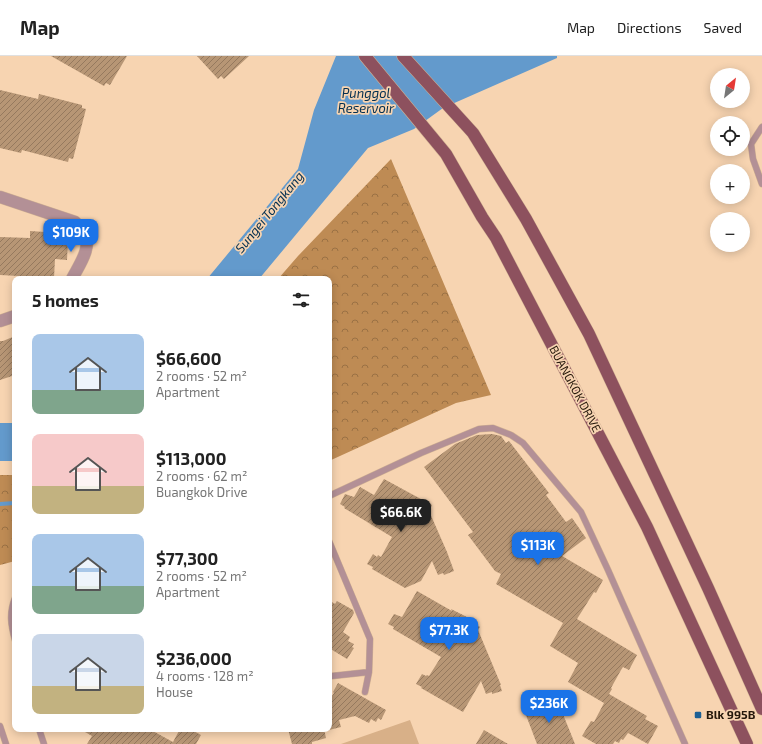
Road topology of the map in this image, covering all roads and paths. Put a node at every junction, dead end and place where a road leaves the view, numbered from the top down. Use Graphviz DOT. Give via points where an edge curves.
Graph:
graph roads {
  1 [pos="365,56"];
  2 [pos="403,56"];
  3 [pos="762,127"];
  4 [pos="762,184"];
  5 [pos="0,197"];
  6 [pos="74,276"];
  7 [pos="12,317"];
  8 [pos="0,322"];
  9 [pos="332,495"];
  10 [pos="332,548"];
  11 [pos="12,606"];
  12 [pos="12,630"];
  13 [pos="369,672"];
  14 [pos="332,676"];
  15 [pos="365,692"];
  16 [pos="762,709"];
  17 [pos="0,726"];
  18 [pos="40,732"];
  19 [pos="6,744"];
  20 [pos="44,744"];
  21 [pos="685,744"];
  22 [pos="747,744"];
  1 -- 22 [label="main road, BUANGKOK DRIVE" via="446,154 496,238 647,527"];
  2 -- 16 [label="main road" via="473,133 514,198 588,334"];
  3 -- 4 [label="lane" via="751,144"];
  5 -- 6 [label="street" via="75,222 84,230 88,241 86,251"];
  7 -- 8 [label="street"];
  9 -- 21 [label="lane" via="479,429 492,428 523,443 581,512"];
  10 -- 13 [label="lane" via="370,639"];
  11 -- 12 [label="lane"];
  13 -- 14 [label="lane"];
  13 -- 15 [label="lane"];
  17 -- 19 [label="lane"];
  18 -- 20 [label="lane"];
}
